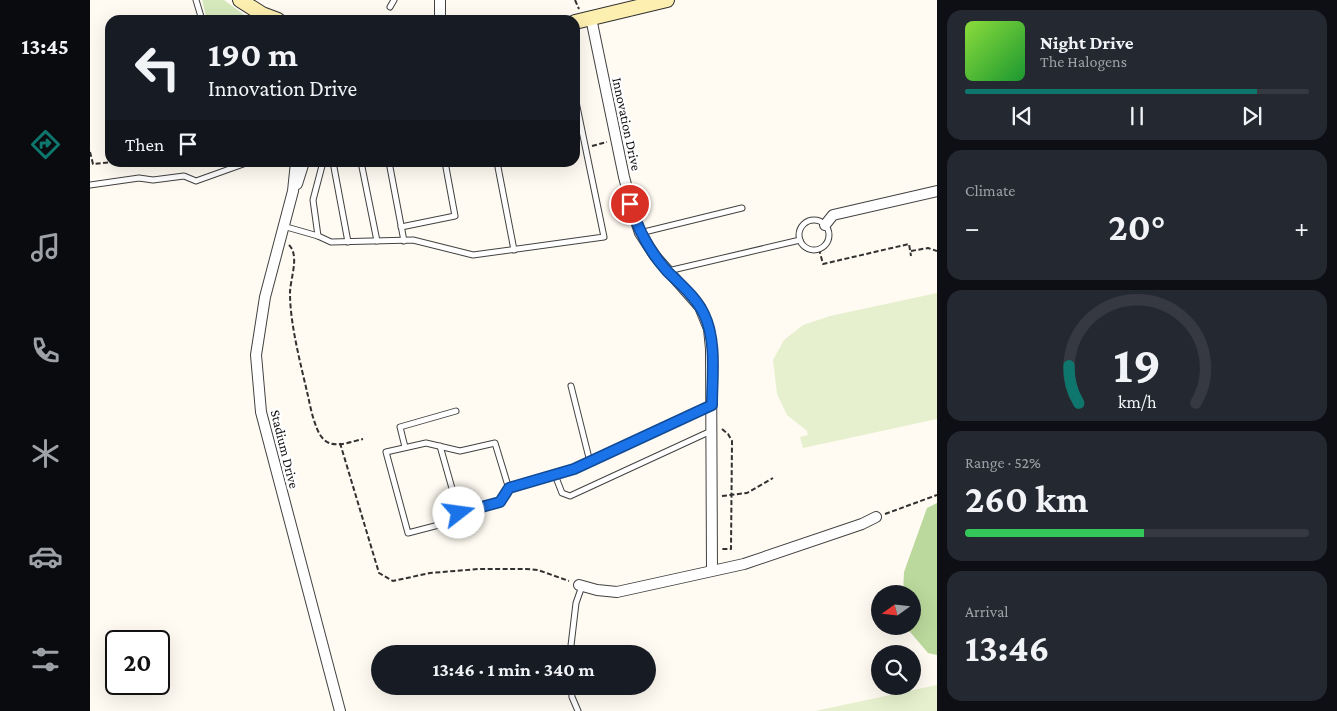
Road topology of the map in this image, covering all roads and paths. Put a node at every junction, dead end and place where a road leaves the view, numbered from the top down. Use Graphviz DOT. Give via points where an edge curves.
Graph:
graph roads {
  1 [pos="196,0"];
  2 [pos="240,0"];
  3 [pos="394,0"];
  4 [pos="440,0"];
  5 [pos="575,0"];
  6 [pos="667,0"];
  7 [pos="642,3"];
  8 [pos="390,7"];
  9 [pos="200,15"];
  10 [pos="265,15"];
  11 [pos="440,15"];
  12 [pos="577,15"];
  13 [pos="580,16"];
  14 [pos="591,18"];
  15 [pos="580,121"];
  16 [pos="609,142"];
  17 [pos="600,144"];
  18 [pos="90,152"];
  19 [pos="105,163"];
  20 [pos="235,167"];
  21 [pos="295,167"];
  22 [pos="303,167"];
  23 [pos="322,167"];
  24 [pos="333,167"];
  25 [pos="362,167"];
  26 [pos="390,167"];
  27 [pos="446,167"];
  28 [pos="498,167"];
  29 [pos="90,185"];
  30 [pos="937,190"];
  31 [pos="293,191"];
  32 [pos="742,208"];
  33 [pos="825,224"];
  34 [pos="283,226"];
  35 [pos="401,227"];
  36 [pos="640,233"];
  37 [pos="318,236"];
  38 [pos="800,240"];
  39 [pos="377,241"];
  40 [pos="404,241"];
  41 [pos="348,242"];
  42 [pos="288,244"];
  43 [pos="514,250"];
  44 [pos="819,250"];
  45 [pos="937,251"];
  46 [pos="910,252"];
  47 [pos="912,256"];
  48 [pos="667,271"];
  49 [pos="571,386"];
  50 [pos="712,405"];
  51 [pos="456,411"];
  52 [pos="715,429"];
  53 [pos="363,439"];
  54 [pos="340,443"];
  55 [pos="440,446"];
  56 [pos="405,447"];
  57 [pos="590,462"];
  58 [pos="555,475"];
  59 [pos="773,478"];
  60 [pos="509,488"];
  61 [pos="732,495"];
  62 [pos="937,495"];
  63 [pos="712,497"];
  64 [pos="459,513"];
  65 [pos="876,517"];
  66 [pos="712,550"];
  67 [pos="712,570"];
  68 [pos="580,585"];
  69 [pos="571,645"];
  70 [pos="572,695"];
  71 [pos="340,711"];
  72 [pos="578,711"];
  1 -- 9 [label="lane"];
  2 -- 10 [label="street"];
  3 -- 8 [label="lane"];
  4 -- 11 [label="street"];
  5 -- 12 [label="path"];
  6 -- 7 [label="street"];
  7 -- 14 [label="street"];
  13 -- 14 [label="street"];
  14 -- 36 [label="street, Innovation Drive" via="630,204"];
  15 -- 43 [label="lane" via="604,236"];
  16 -- 17 [label="path"];
  18 -- 19 [label="path" via="93,164"];
  20 -- 29 [label="lane" via="196,181 184,176"];
  21 -- 31 [label="street, Stadium Drive"];
  22 -- 31 [label="street, Stadium Drive"];
  23 -- 37 [label="lane" via="313,200"];
  24 -- 41 [label="lane"];
  25 -- 39 [label="lane"];
  26 -- 35 [label="lane"];
  27 -- 35 [label="lane" via="455,216"];
  28 -- 43 [label="lane"];
  30 -- 33 [label="street" via="834,215"];
  31 -- 34 [label="street, Stadium Drive"];
  32 -- 36 [label="lane"];
  33 -- 38 [label="lane" via="816,220 806,223 800,230"];
  33 -- 44 [label="lane" via="829,238"];
  34 -- 37 [label="lane"];
  34 -- 71 [label="street, Stadium Drive" via="265,297 256,355 260,412"];
  35 -- 40 [label="lane"];
  36 -- 48 [label="street, Innovation Drive"];
  37 -- 41 [label="lane" via="331,242"];
  38 -- 44 [label="lane" via="806,248"];
  38 -- 48 [label="lane"];
  39 -- 40 [label="lane"];
  39 -- 41 [label="lane"];
  40 -- 43 [label="lane" via="413,240 473,254"];
  42 -- 54 [label="path" via="294,256 291,308 315,424 322,438 330,444"];
  44 -- 46 [label="path" via="823,264 909,244"];
  45 -- 46 [label="path" via="928,248"];
  46 -- 47 [label="path"];
  48 -- 50 [label="street, Innovation Drive" via="705,316 711,349"];
  49 -- 57 [label="lane"];
  50 -- 52 [label="street, Innovation Drive"];
  50 -- 57 [label="lane"];
  51 -- 56 [label="lane" via="400,427"];
  52 -- 58 [label="lane" via="570,496 562,493"];
  52 -- 61 [label="path" via="728,434 732,442"];
  52 -- 63 [label="street, Innovation Drive"];
  53 -- 54 [label="path"];
  54 -- 68 [label="path" via="379,573 393,581 430,573 526,569"];
  55 -- 56 [label="lane" via="426,442"];
  55 -- 60 [label="lane" via="460,450 495,443"];
  55 -- 64 [label="lane"];
  56 -- 64 [label="lane" via="386,452 408,533 454,522"];
  57 -- 58 [label="lane"];
  58 -- 60 [label="lane"];
  59 -- 61 [label="path" via="747,493"];
  60 -- 64 [label="lane" via="500,502"];
  61 -- 63 [label="path"];
  61 -- 66 [label="path" via="731,549"];
  62 -- 65 [label="path"];
  63 -- 66 [label="street, Innovation Drive"];
  65 -- 67 [label="street" via="744,564"];
  66 -- 67 [label="street, Innovation Drive"];
  67 -- 68 [label="street" via="616,592"];
  68 -- 69 [label="lane"];
  70 -- 72 [label="lane"];
}
